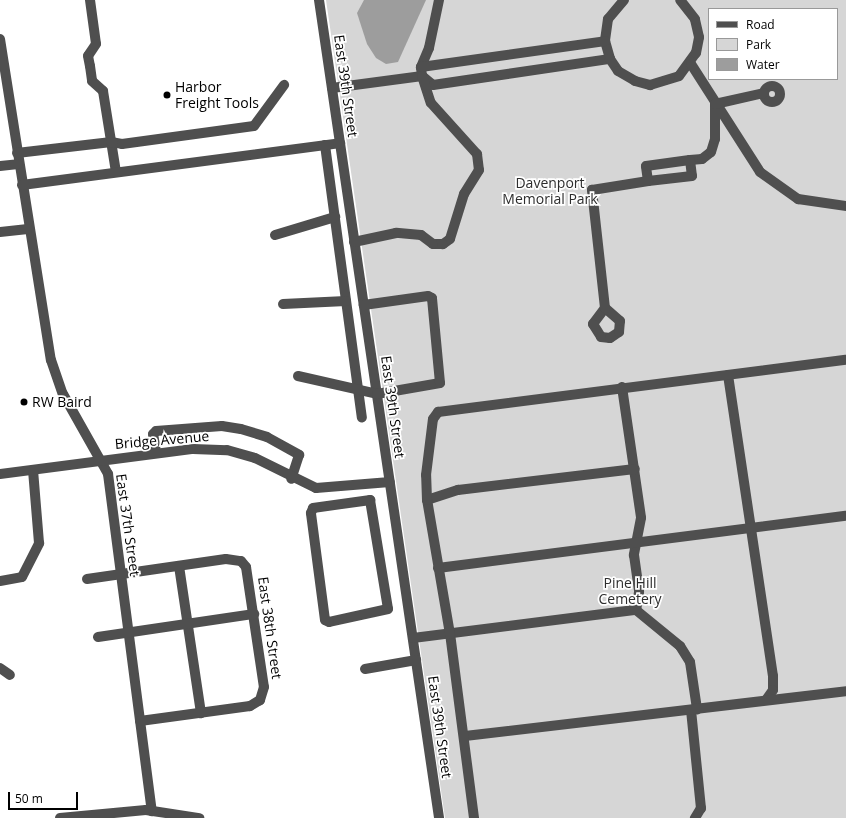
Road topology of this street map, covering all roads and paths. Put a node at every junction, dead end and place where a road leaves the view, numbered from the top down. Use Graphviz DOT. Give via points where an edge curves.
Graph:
graph roads {
  1 [pos="90,0"];
  2 [pos="319,0"];
  3 [pos="439,0"];
  4 [pos="624,0"];
  5 [pos="680,0"];
  6 [pos="0,39"];
  7 [pos="605,41"];
  8 [pos="610,59"];
  9 [pos="691,64"];
  10 [pos="421,72"];
  11 [pos="3,77"];
  12 [pos="284,85"];
  13 [pos="332,88"];
  14 [pos="764,93"];
  15 [pos="715,104"];
  16 [pos="111,142"];
  17 [pos="340,143"];
  18 [pos="325,145"];
  19 [pos="17,153"];
  20 [pos="690,160"];
  21 [pos="18,164"];
  22 [pos="0,166"];
  23 [pos="116,172"];
  24 [pos="648,181"];
  25 [pos="22,185"];
  26 [pos="846,206"];
  27 [pos="335,217"];
  28 [pos="28,229"];
  29 [pos="0,232"];
  30 [pos="275,235"];
  31 [pos="354,242"];
  32 [pos="346,301"];
  33 [pos="283,304"];
  34 [pos="364,305"];
  35 [pos="604,308"];
  36 [pos="846,360"];
  37 [pos="728,375"];
  38 [pos="298,376"];
  39 [pos="622,387"];
  40 [pos="359,390"];
  41 [pos="377,394"];
  42 [pos="362,417"];
  43 [pos="156,452"];
  44 [pos="101,460"];
  45 [pos="635,469"];
  46 [pos="33,470"];
  47 [pos="0,474"];
  48 [pos="291,479"];
  49 [pos="390,482"];
  50 [pos="339,488"];
  51 [pos="427,500"];
  52 [pos="341,503"];
  53 [pos="846,516"];
  54 [pos="750,528"];
  55 [pos="637,543"];
  56 [pos="179,566"];
  57 [pos="438,568"];
  58 [pos="121,574"];
  59 [pos="87,579"];
  60 [pos="0,581"];
  61 [pos="636,610"];
  62 [pos="254,614"];
  63 [pos="188,624"];
  64 [pos="129,632"];
  65 [pos="450,634"];
  66 [pos="98,637"];
  67 [pos="413,638"];
  68 [pos="416,660"];
  69 [pos="0,668"];
  70 [pos="365,669"];
  71 [pos="10,676"];
  72 [pos="846,691"];
  73 [pos="766,700"];
  74 [pos="694,709"];
  75 [pos="201,713"];
  76 [pos="140,721"];
  77 [pos="465,736"];
  78 [pos="152,810"];
  79 [pos="60,818"];
  80 [pos="199,818"];
  81 [pos="440,818"];
  82 [pos="474,818"];
  83 [pos="695,818"];
  1 -- 16 [label="street" via="96,44 88,56 92,81 103,90"];
  2 -- 13 [label="street, East 39th Street"];
  3 -- 10 [label="street" via="430,48"];
  4 -- 7 [label="street" via="608,19"];
  5 -- 9 [label="street" via="695,20 699,37"];
  6 -- 11 [label="street, East 37th Street"];
  7 -- 8 [label="street"];
  7 -- 10 [label="street"];
  8 -- 9 [label="street" via="618,71 635,81 650,85 669,81"];
  8 -- 10 [label="street" via="432,84"];
  9 -- 15 [label="street" via="709,89"];
  10 -- 13 [label="street"];
  10 -- 31 [label="street" via="431,103 478,154 479,170 464,194 450,238 443,244 433,244 421,235 396,233"];
  11 -- 19 [label="street, East 37th Street"];
  12 -- 16 [label="street" via="254,126 122,144"];
  13 -- 17 [label="street, East 39th Street"];
  14 -- 15 [label="street"];
  15 -- 20 [label="street" via="715,139 711,152 702,159"];
  15 -- 26 [label="street" via="760,172 776,187 798,198"];
  16 -- 19 [label="street"];
  16 -- 23 [label="street"];
  17 -- 18 [label="street"];
  17 -- 31 [label="street, East 39th Street"];
  18 -- 23 [label="street"];
  18 -- 27 [label="street"];
  19 -- 21 [label="street, East 37th Street"];
  20 -- 24 [label="street" via="646,166"];
  20 -- 24 [label="street" via="692,176"];
  21 -- 22 [label="street"];
  21 -- 25 [label="street, East 37th Street"];
  23 -- 25 [label="street"];
  24 -- 35 [label="street" via="592,190"];
  25 -- 28 [label="street, East 37th Street"];
  27 -- 30 [label="street"];
  27 -- 32 [label="street"];
  28 -- 29 [label="street"];
  28 -- 44 [label="street, East 37th Street" via="51,360 62,394"];
  31 -- 34 [label="street, East 39th Street"];
  32 -- 33 [label="street"];
  32 -- 40 [label="street"];
  34 -- 41 [label="street, East 39th Street"];
  34 -- 41 [label="street" via="428,296 432,298 440,383"];
  36 -- 37 [label="street"];
  37 -- 39 [label="street"];
  37 -- 54 [label="street"];
  38 -- 40 [label="street"];
  39 -- 45 [label="street"];
  39 -- 51 [label="street" via="438,412 433,418 426,475"];
  40 -- 41 [label="street"];
  40 -- 42 [label="street"];
  41 -- 49 [label="street, East 39th Street"];
  43 -- 44 [label="street, Bridge Avenue"];
  43 -- 48 [label="street, Bridge Avenue" via="227,450 256,458"];
  43 -- 48 [label="street" via="153,434 156,431 222,426 241,429 267,437 299,455"];
  44 -- 46 [label="street, Bridge Avenue"];
  44 -- 58 [label="street, East 37th Street" via="108,474"];
  45 -- 51 [label="street" via="458,490"];
  45 -- 55 [label="street" via="641,518"];
  46 -- 47 [label="street, Bridge Avenue"];
  46 -- 60 [label="street" via="39,542 22,577"];
  48 -- 50 [label="street, Bridge Avenue" via="316,488"];
  49 -- 50 [label="street, Bridge Avenue"];
  49 -- 67 [label="street, East 39th Street"];
  50 -- 52 [label="street"];
  51 -- 57 [label="street"];
  52 -- 52 [label="street" via="313,508 311,513 325,620 329,622 388,609 372,502"];
  53 -- 54 [label="street"];
  54 -- 55 [label="street"];
  54 -- 73 [label="street" via="773,676 773,690"];
  55 -- 57 [label="street"];
  55 -- 61 [label="street"];
  56 -- 58 [label="street"];
  56 -- 62 [label="street, East 38th Street" via="226,559 241,561 248,574"];
  56 -- 63 [label="street"];
  57 -- 65 [label="street"];
  58 -- 59 [label="street"];
  58 -- 64 [label="street, East 37th Street"];
  61 -- 65 [label="street"];
  61 -- 74 [label="street" via="680,646 690,662"];
  62 -- 63 [label="street"];
  62 -- 75 [label="street, East 38th Street" via="264,687 260,700 250,706"];
  63 -- 64 [label="street"];
  63 -- 75 [label="street"];
  64 -- 66 [label="street"];
  64 -- 76 [label="street, East 37th Street"];
  65 -- 67 [label="street"];
  65 -- 77 [label="street"];
  67 -- 68 [label="street, East 39th Street"];
  68 -- 70 [label="street"];
  68 -- 81 [label="street, East 39th Street"];
  69 -- 71 [label="street"];
  72 -- 73 [label="street"];
  73 -- 74 [label="street"];
  74 -- 77 [label="street"];
  74 -- 83 [label="street" via="701,808"];
  75 -- 76 [label="street"];
  76 -- 78 [label="street, East 37th Street"];
  77 -- 82 [label="street"];
  78 -- 79 [label="street"];
  78 -- 80 [label="street"];
}
